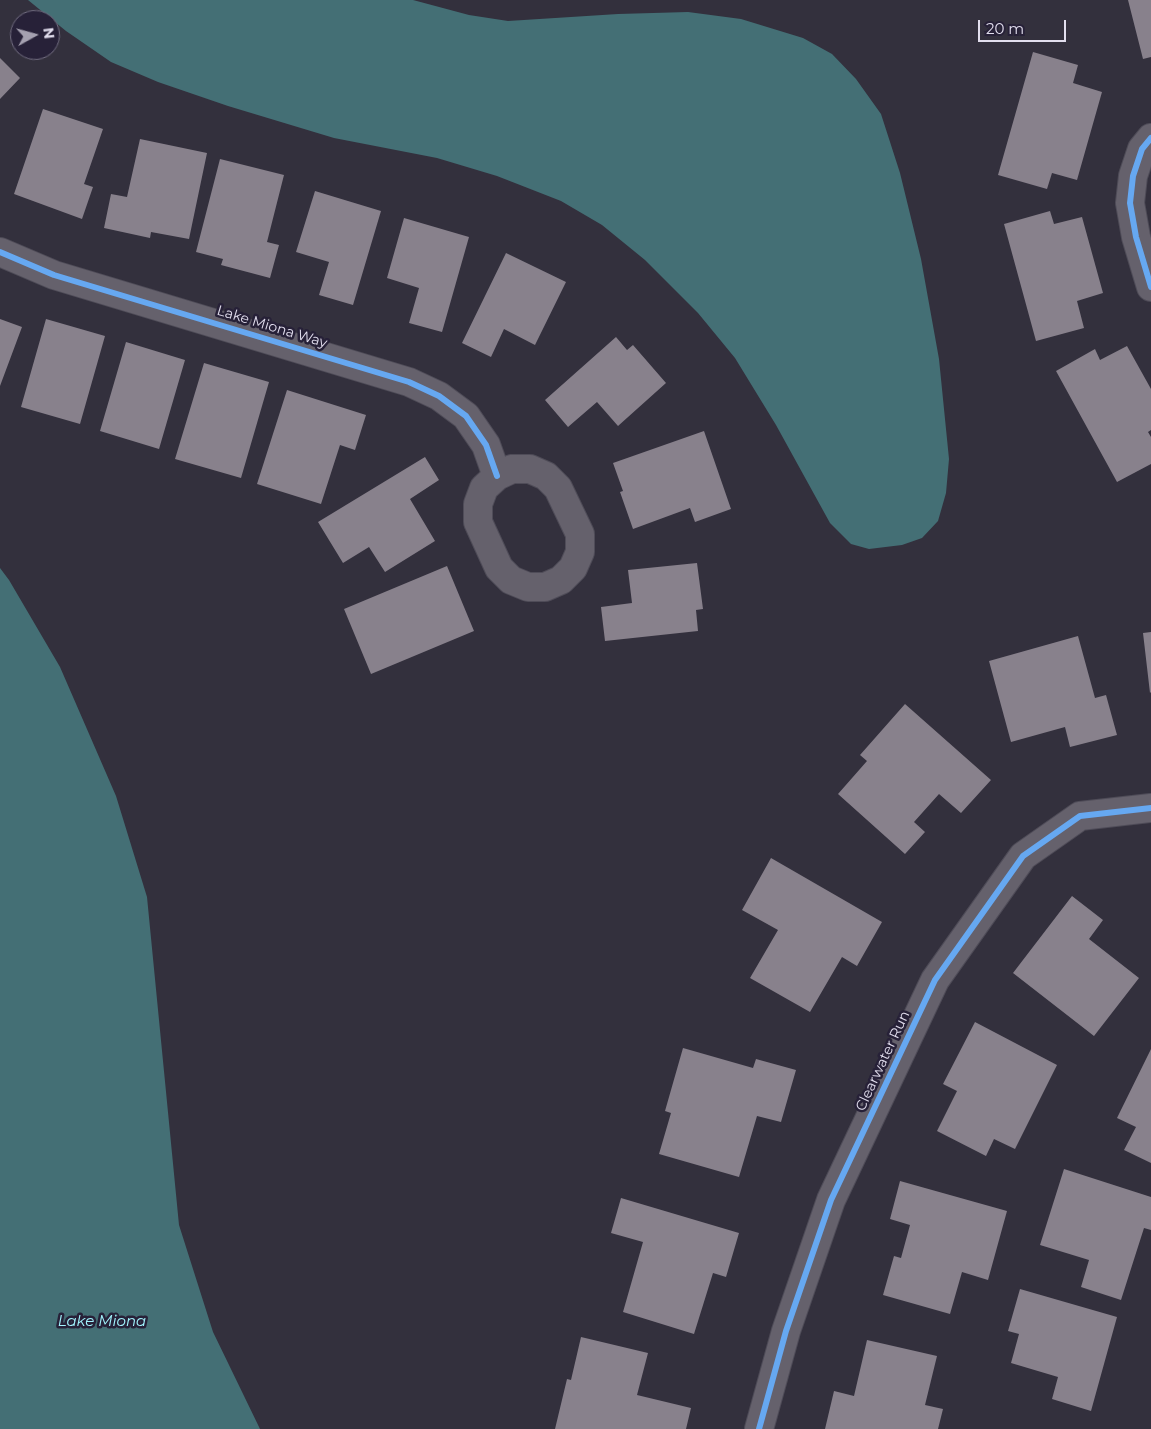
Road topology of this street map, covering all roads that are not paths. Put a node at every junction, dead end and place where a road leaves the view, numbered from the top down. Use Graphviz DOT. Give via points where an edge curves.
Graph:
graph roads {
  1 [pos="1151,138"];
  2 [pos="0,252"];
  3 [pos="1151,287"];
  4 [pos="497,476"];
  5 [pos="1151,808"];
  6 [pos="759,1429"];
  1 -- 3 [label="street" via="1142,149 1133,176 1130,203"];
  2 -- 4 [label="street, Lake Miona Way" via="54,275 409,382 439,396 466,416 486,445"];
  4 -- 4 [label="street" via="484,488 478,504 478,522 499,568 511,580 528,587 545,587 561,580 573,568 580,552 580,534 558,488 546,476 530,469 512,469"];
  5 -- 6 [label="street, Clearwater Run" via="1080,816 1023,856 935,980 831,1200 786,1331"];
}
